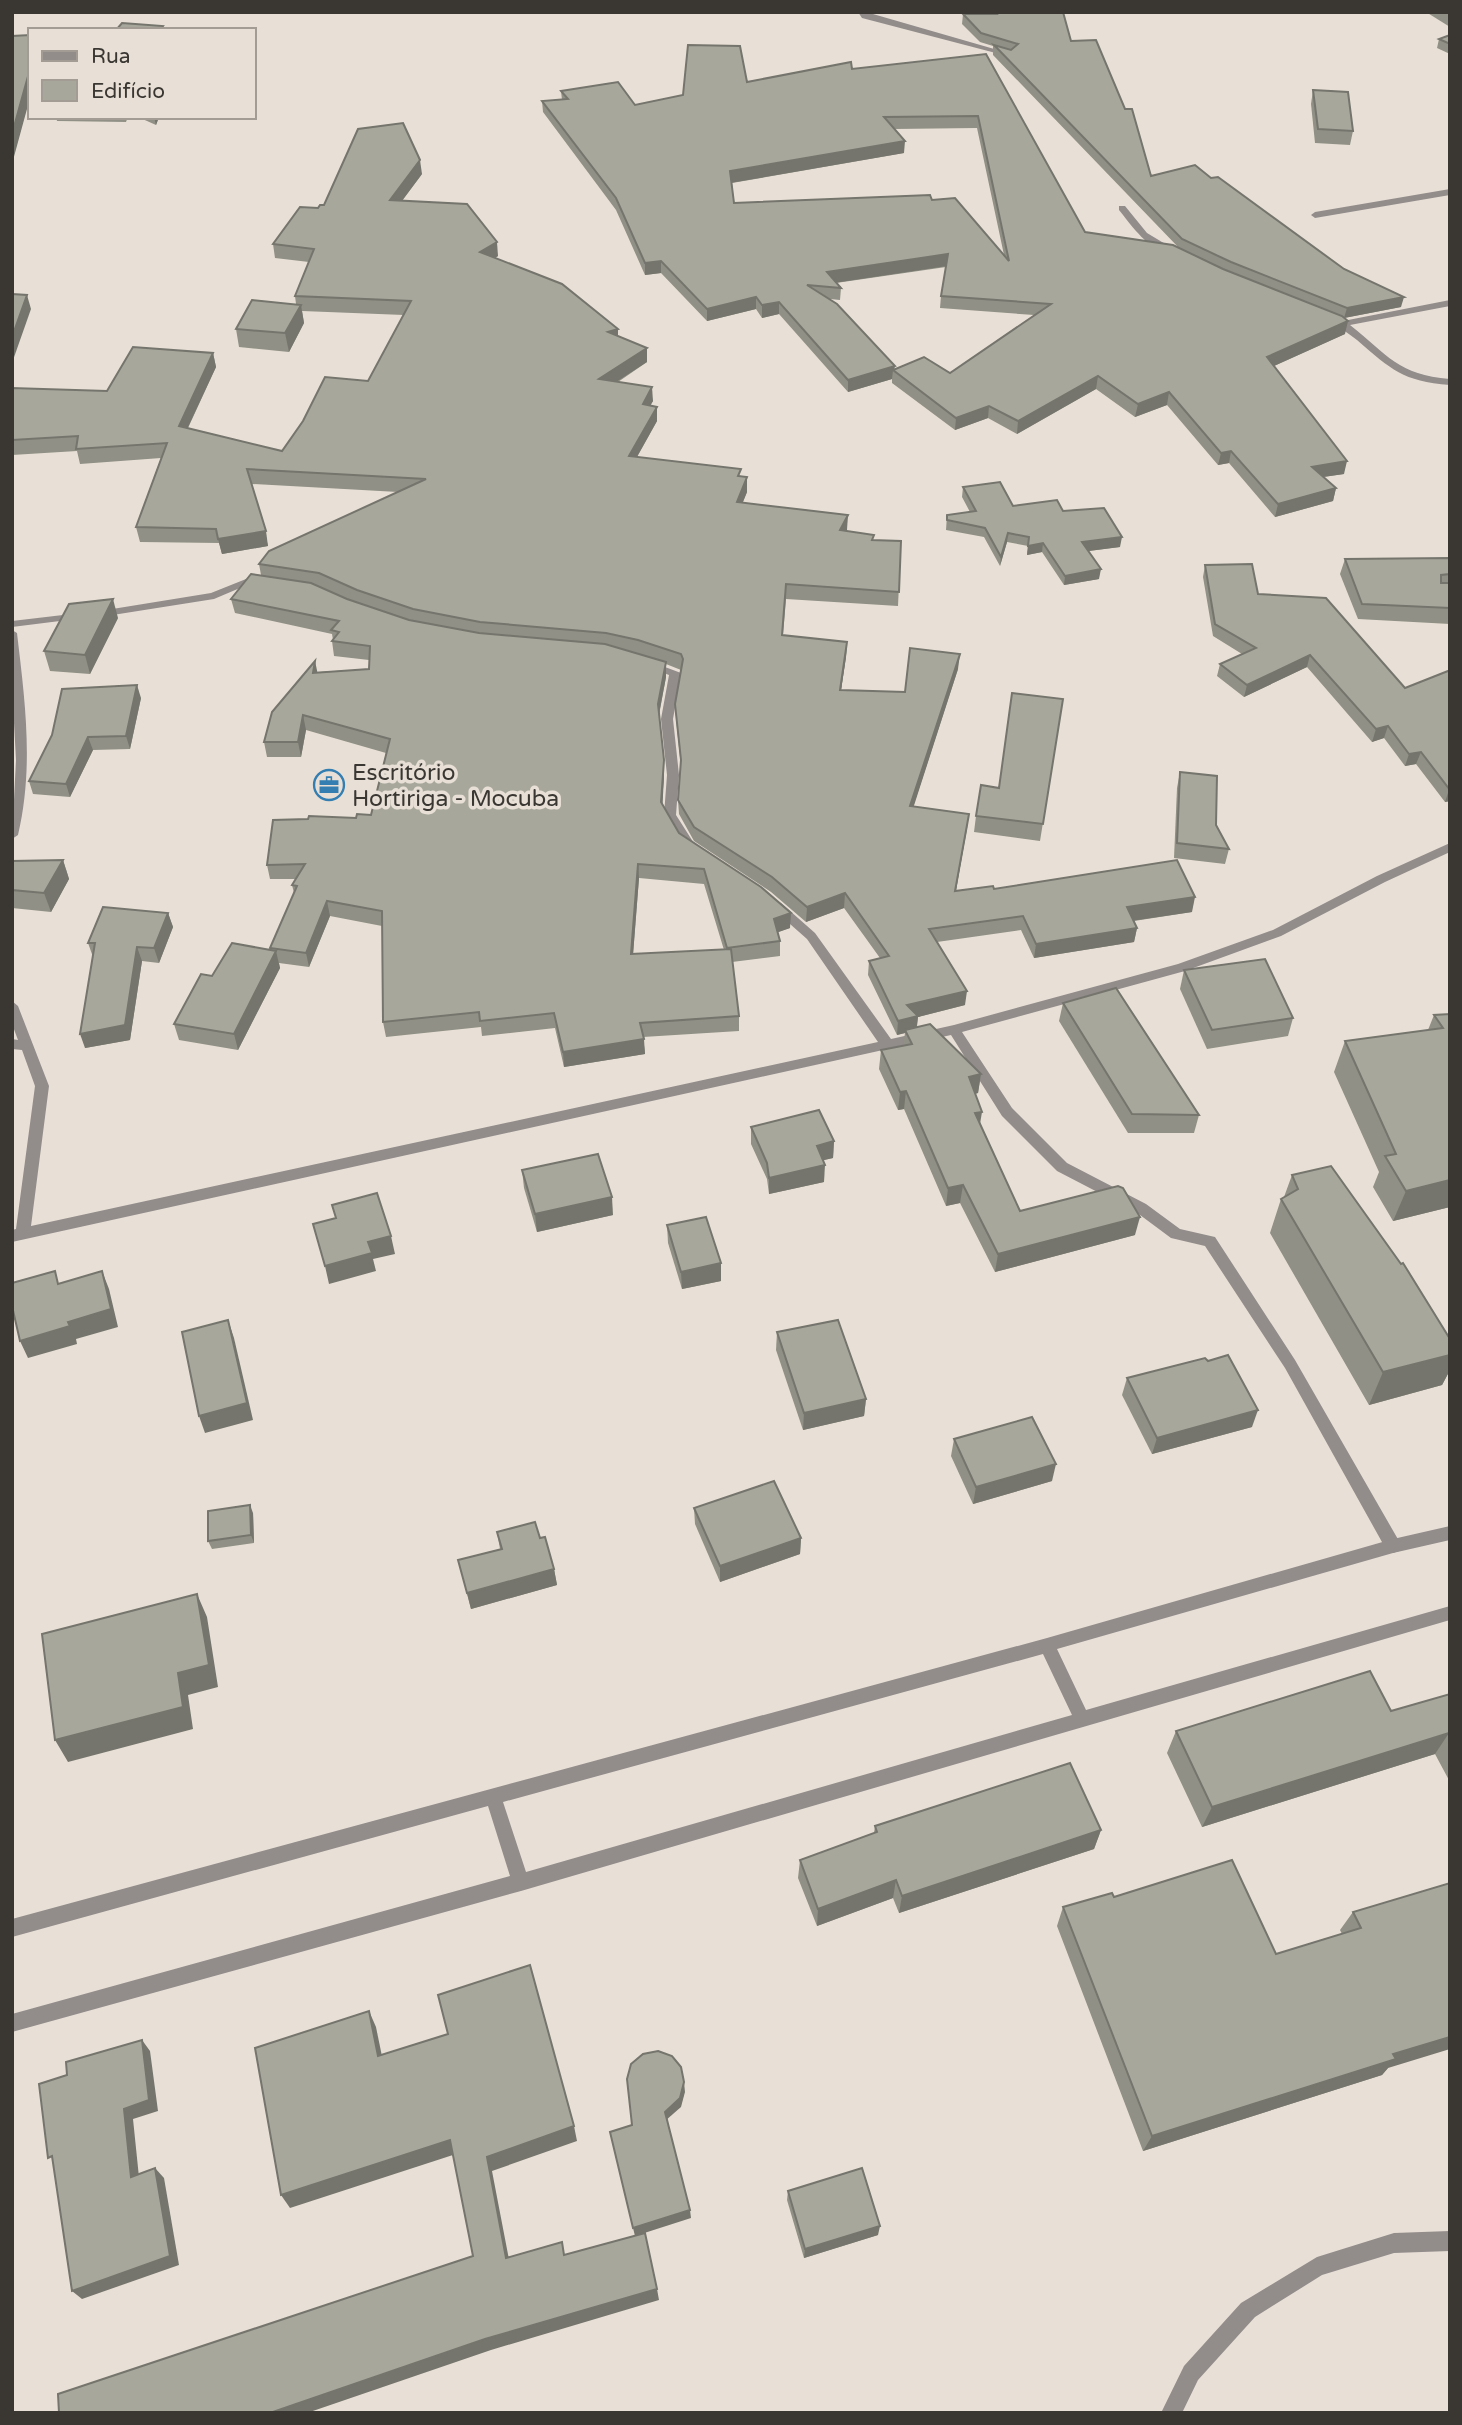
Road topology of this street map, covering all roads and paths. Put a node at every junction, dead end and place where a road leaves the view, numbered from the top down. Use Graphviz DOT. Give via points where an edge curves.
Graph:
graph roads {
  1 [pos="862,12"];
  2 [pos="1012,55"];
  3 [pos="1450,192"];
  4 [pos="1122,208"];
  5 [pos="1315,215"];
  6 [pos="1178,254"];
  7 [pos="1450,303"];
  8 [pos="1324,314"];
  9 [pos="1343,324"];
  10 [pos="1450,382"];
  11 [pos="268,586"];
  12 [pos="12,624"];
  13 [pos="12,633"];
  14 [pos="634,659"];
  15 [pos="12,835"];
  16 [pos="1450,847"];
  17 [pos="698,854"];
  18 [pos="766,897"];
  19 [pos="12,1006"];
  20 [pos="954,1030"];
  21 [pos="887,1044"];
  22 [pos="20,1045"];
  23 [pos="18,1234"];
  24 [pos="1450,1533"];
  25 [pos="1393,1546"];
  26 [pos="1450,1614"];
  27 [pos="1047,1645"];
  28 [pos="1083,1721"];
  29 [pos="493,1796"];
  30 [pos="521,1882"];
  31 [pos="12,1928"];
  32 [pos="12,2023"];
  33 [pos="1450,2241"];
  34 [pos="1171,2413"];
  1 -- 2 [label="street" via="902,28"];
  3 -- 5 [label="street"];
  4 -- 6 [label="street" via="1144,236"];
  7 -- 9 [label="street"];
  8 -- 9 [label="street"];
  9 -- 10 [label="street" via="1397,372"];
  11 -- 12 [label="street" via="246,582 214,596"];
  13 -- 15 [label="street" via="22,748 18,817"];
  14 -- 17 [label="street" via="675,673 667,719 673,775 670,815 687,846"];
  16 -- 20 [label="street" via="1265,937 1181,968"];
  18 -- 21 [label="street" via="811,936"];
  19 -- 22 [label="street"];
  20 -- 21 [label="street"];
  20 -- 25 [label="street" via="1007,1112 1062,1167 1141,1208 1176,1234 1210,1241 1290,1364"];
  21 -- 23 [label="street"];
  22 -- 23 [label="street" via="42,1086"];
  24 -- 25 [label="street"];
  25 -- 27 [label="street"];
  26 -- 28 [label="street"];
  27 -- 28 [label="street"];
  27 -- 29 [label="street"];
  28 -- 30 [label="street"];
  29 -- 30 [label="street"];
  29 -- 31 [label="street"];
  30 -- 32 [label="street"];
  33 -- 34 [label="street" via="1394,2243 1317,2267 1248,2310 1191,2373"];
}
